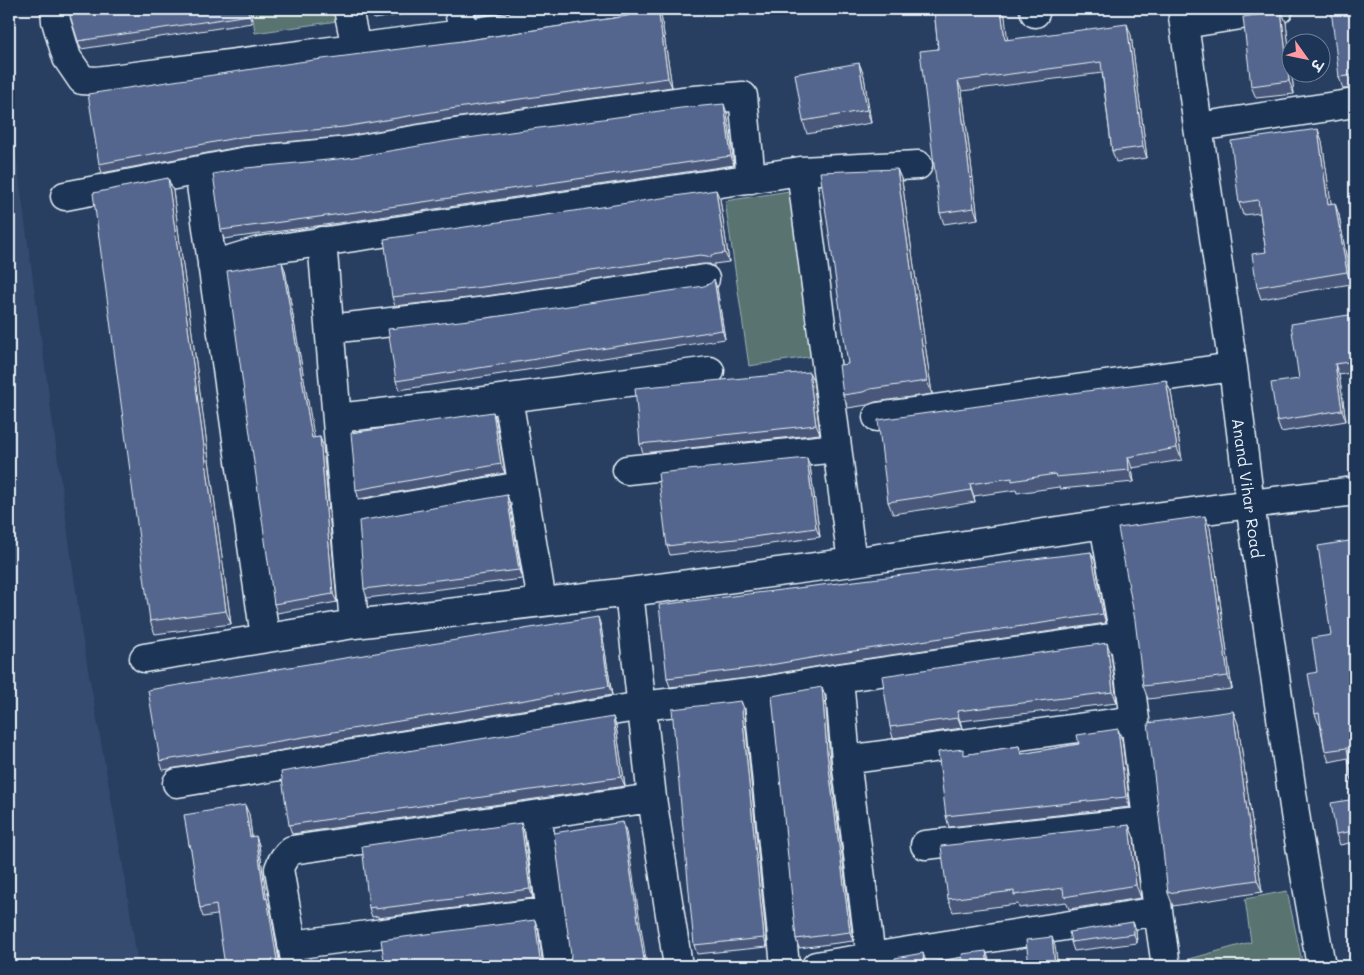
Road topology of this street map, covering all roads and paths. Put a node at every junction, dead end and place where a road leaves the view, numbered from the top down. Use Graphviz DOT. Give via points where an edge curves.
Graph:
graph roads {
  1 [pos="55,9"];
  2 [pos="348,9"];
  3 [pos="628,9"];
  4 [pos="1278,9"];
  5 [pos="1183,16"];
  6 [pos="461,21"];
  7 [pos="356,48"];
  8 [pos="1355,103"];
  9 [pos="1198,127"];
  10 [pos="918,165"];
  11 [pos="801,171"];
  12 [pos="199,172"];
  13 [pos="751,179"];
  14 [pos="65,196"];
  15 [pos="322,241"];
  16 [pos="212,265"];
  17 [pos="705,280"];
  18 [pos="330,329"];
  19 [pos="1233,367"];
  20 [pos="710,371"];
  21 [pos="508,398"];
  22 [pos="877,417"];
  23 [pos="337,418"];
  24 [pos="837,448"];
  25 [pos="627,470"];
  26 [pos="522,486"];
  27 [pos="1355,491"];
  28 [pos="1250,504"];
  29 [pos="345,517"];
  30 [pos="1104,524"];
  31 [pos="852,562"];
  32 [pos="628,592"];
  33 [pos="542,602"];
  34 [pos="354,624"];
  35 [pos="1124,636"];
  36 [pos="265,637"];
  37 [pos="144,658"];
  38 [pos="839,678"];
  39 [pos="758,692"];
  40 [pos="642,706"];
  41 [pos="1135,720"];
  42 [pos="846,760"];
  43 [pos="177,783"];
  44 [pos="652,798"];
  45 [pos="537,815"];
  46 [pos="1148,821"];
  47 [pos="925,845"];
  48 [pos="552,911"];
  49 [pos="1158,911"];
  50 [pos="294,956"];
  51 [pos="871,958"];
  52 [pos="559,966"];
  53 [pos="678,966"];
  54 [pos="785,966"];
  55 [pos="816,966"];
  56 [pos="1166,966"];
  57 [pos="1321,966"];
  1 -- 7 [label="street" via="67,58 82,80 96,82"];
  2 -- 7 [label="street"];
  3 -- 6 [label="street"];
  4 -- 5 [label="street"];
  5 -- 9 [label="street, Anand Vihar Road"];
  6 -- 7 [label="street"];
  8 -- 9 [label="street"];
  9 -- 19 [label="street, Anand Vihar Road"];
  10 -- 11 [label="street"];
  11 -- 13 [label="street"];
  11 -- 24 [label="street"];
  12 -- 13 [label="street" via="247,161 349,151 583,115 743,96"];
  12 -- 14 [label="street"];
  12 -- 16 [label="street"];
  13 -- 15 [label="street"];
  15 -- 16 [label="street" via="259,251"];
  15 -- 18 [label="street"];
  16 -- 36 [label="street"];
  17 -- 18 [label="street" via="488,311"];
  18 -- 23 [label="street"];
  19 -- 22 [label="street"];
  19 -- 28 [label="street, Anand Vihar Road"];
  20 -- 21 [label="street"];
  21 -- 23 [label="street"];
  21 -- 26 [label="street"];
  23 -- 29 [label="street"];
  24 -- 25 [label="street"];
  24 -- 31 [label="street"];
  26 -- 29 [label="street"];
  26 -- 33 [label="street"];
  27 -- 28 [label="street"];
  28 -- 30 [label="street"];
  28 -- 57 [label="street, Anand Vihar Road" via="1298,834"];
  29 -- 34 [label="street"];
  30 -- 31 [label="street"];
  30 -- 35 [label="street"];
  31 -- 32 [label="street"];
  32 -- 33 [label="street"];
  32 -- 40 [label="street"];
  33 -- 34 [label="street"];
  34 -- 36 [label="street"];
  35 -- 38 [label="street"];
  35 -- 41 [label="street"];
  36 -- 37 [label="street"];
  38 -- 39 [label="street"];
  38 -- 42 [label="street"];
  39 -- 40 [label="street"];
  39 -- 54 [label="street"];
  40 -- 43 [label="street"];
  40 -- 44 [label="street"];
  41 -- 42 [label="street"];
  41 -- 46 [label="street"];
  42 -- 51 [label="street"];
  44 -- 45 [label="street"];
  44 -- 53 [label="street"];
  45 -- 48 [label="street"];
  45 -- 50 [label="street" via="292,850 285,855 279,868"];
  46 -- 47 [label="street"];
  46 -- 49 [label="street"];
  48 -- 50 [label="street"];
  48 -- 52 [label="street"];
  49 -- 51 [label="street"];
  49 -- 56 [label="street"];
  51 -- 55 [label="street"];
}
